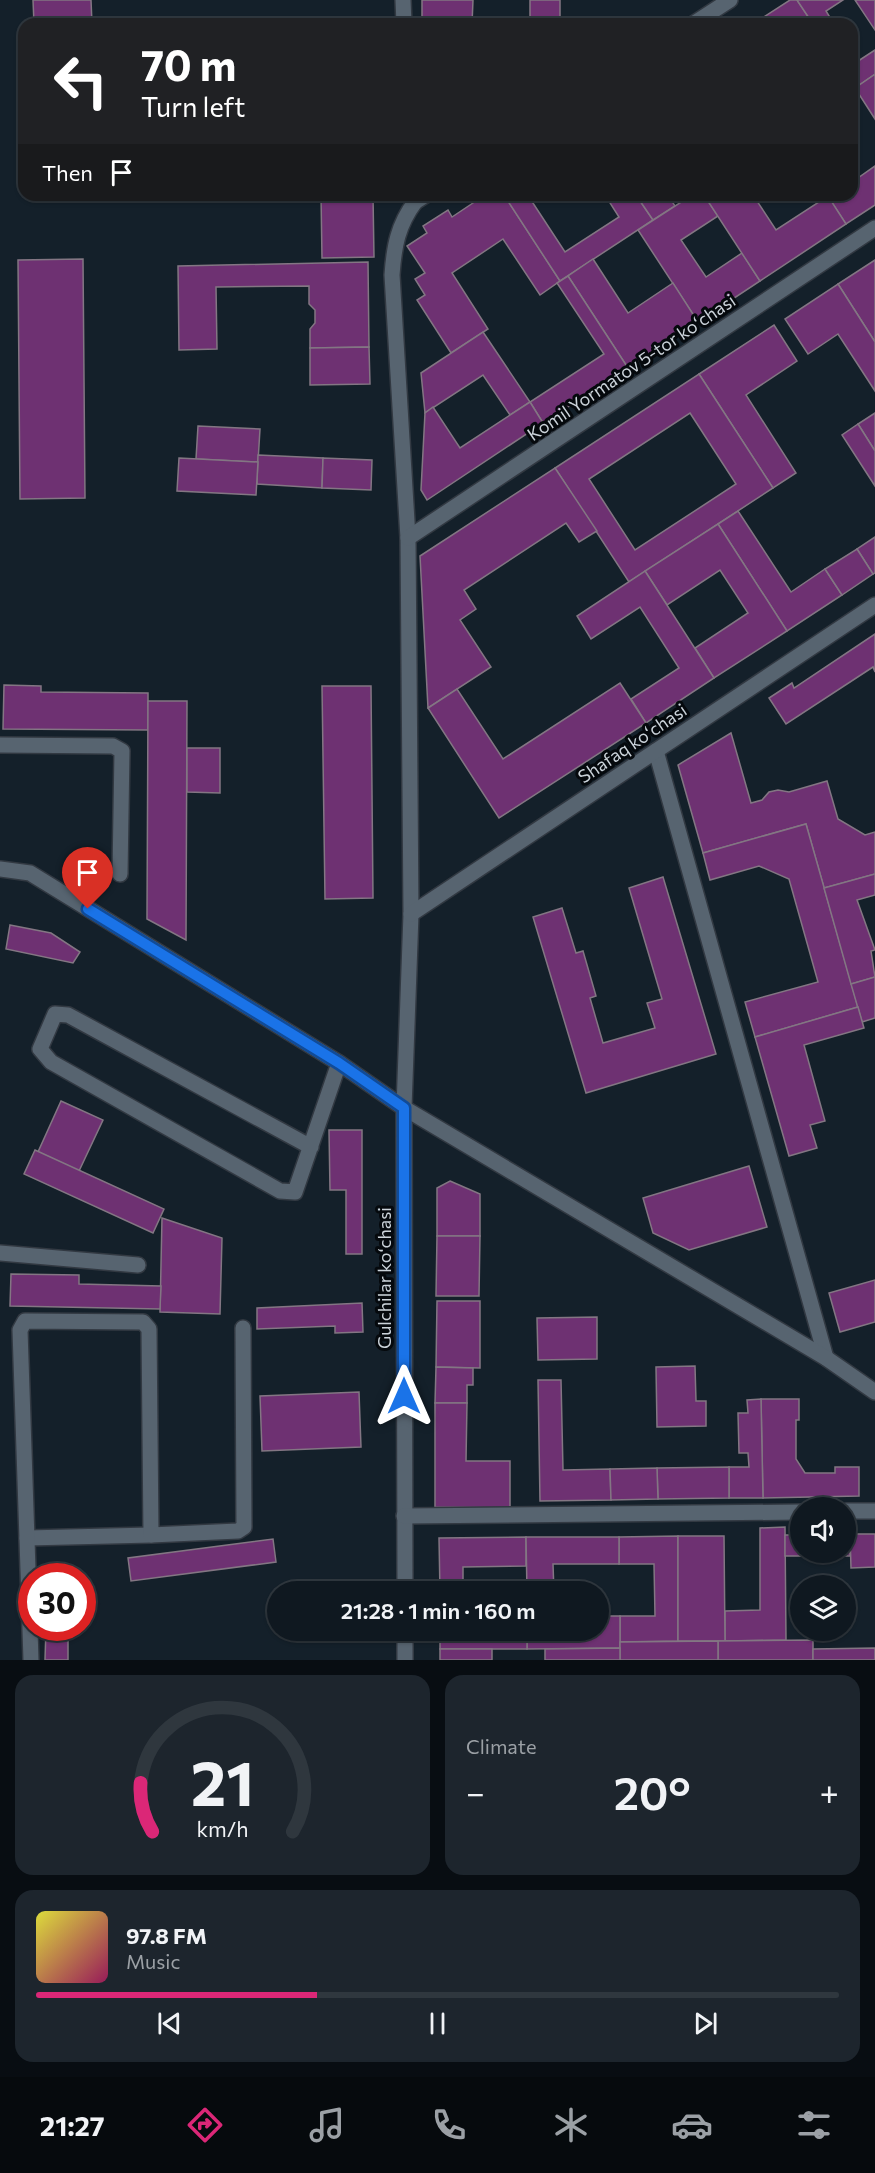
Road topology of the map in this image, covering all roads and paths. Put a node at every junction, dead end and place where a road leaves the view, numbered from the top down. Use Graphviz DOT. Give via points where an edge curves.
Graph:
graph roads {
  1 [pos="403,0"];
  2 [pos="730,0"];
  3 [pos="404,18"];
  4 [pos="702,18"];
  5 [pos="415,201"];
  6 [pos="875,228"];
  7 [pos="408,538"];
  8 [pos="875,605"];
  9 [pos="0,745"];
  10 [pos="656,751"];
  11 [pos="0,869"];
  12 [pos="120,874"];
  13 [pos="411,915"];
  14 [pos="339,1063"];
  15 [pos="404,1108"];
  16 [pos="311,1147"];
  17 [pos="0,1252"];
  18 [pos="138,1265"];
  19 [pos="243,1328"];
  20 [pos="826,1358"];
  21 [pos="875,1392"];
  22 [pos="856,1511"];
  23 [pos="875,1511"];
  24 [pos="790,1512"];
  25 [pos="404,1516"];
  26 [pos="152,1535"];
  27 [pos="27,1538"];
  28 [pos="405,1581"];
  29 [pos="405,1641"];
  30 [pos="32,1660"];
  31 [pos="405,1660"];
  1 -- 3 [label="street"];
  2 -- 4 [label="street"];
  5 -- 7 [label="street, Gulchilar koʻchasi" via="402,220 394,245 392,275"];
  6 -- 7 [label="street, Komil Yormatov 5-tor koʻchasi"];
  7 -- 13 [label="street, Gulchilar koʻchasi"];
  8 -- 10 [label="street, Shafaq koʻchasi"];
  9 -- 12 [label="street" via="113,746 122,751"];
  10 -- 13 [label="street, Shafaq koʻchasi"];
  10 -- 20 [label="street"];
  11 -- 14 [label="street" via="30,873"];
  13 -- 15 [label="street, Gulchilar koʻchasi"];
  14 -- 15 [label="street"];
  14 -- 16 [label="street"];
  15 -- 20 [label="street"];
  15 -- 25 [label="street, Gulchilar koʻchasi"];
  16 -- 16 [label="street" via="295,1192 280,1191 51,1062 40,1049 54,1014 68,1015"];
  17 -- 18 [label="street"];
  19 -- 26 [label="street" via="244,1527 238,1531"];
  20 -- 21 [label="street"];
  22 -- 23 [label="street"];
  24 -- 25 [label="street"];
  25 -- 28 [label="street, Gulchilar koʻchasi"];
  26 -- 27 [label="street"];
  26 -- 27 [label="street" via="149,1329 143,1322 25,1321 20,1330"];
  27 -- 30 [label="street"];
  29 -- 31 [label="street"];
}
